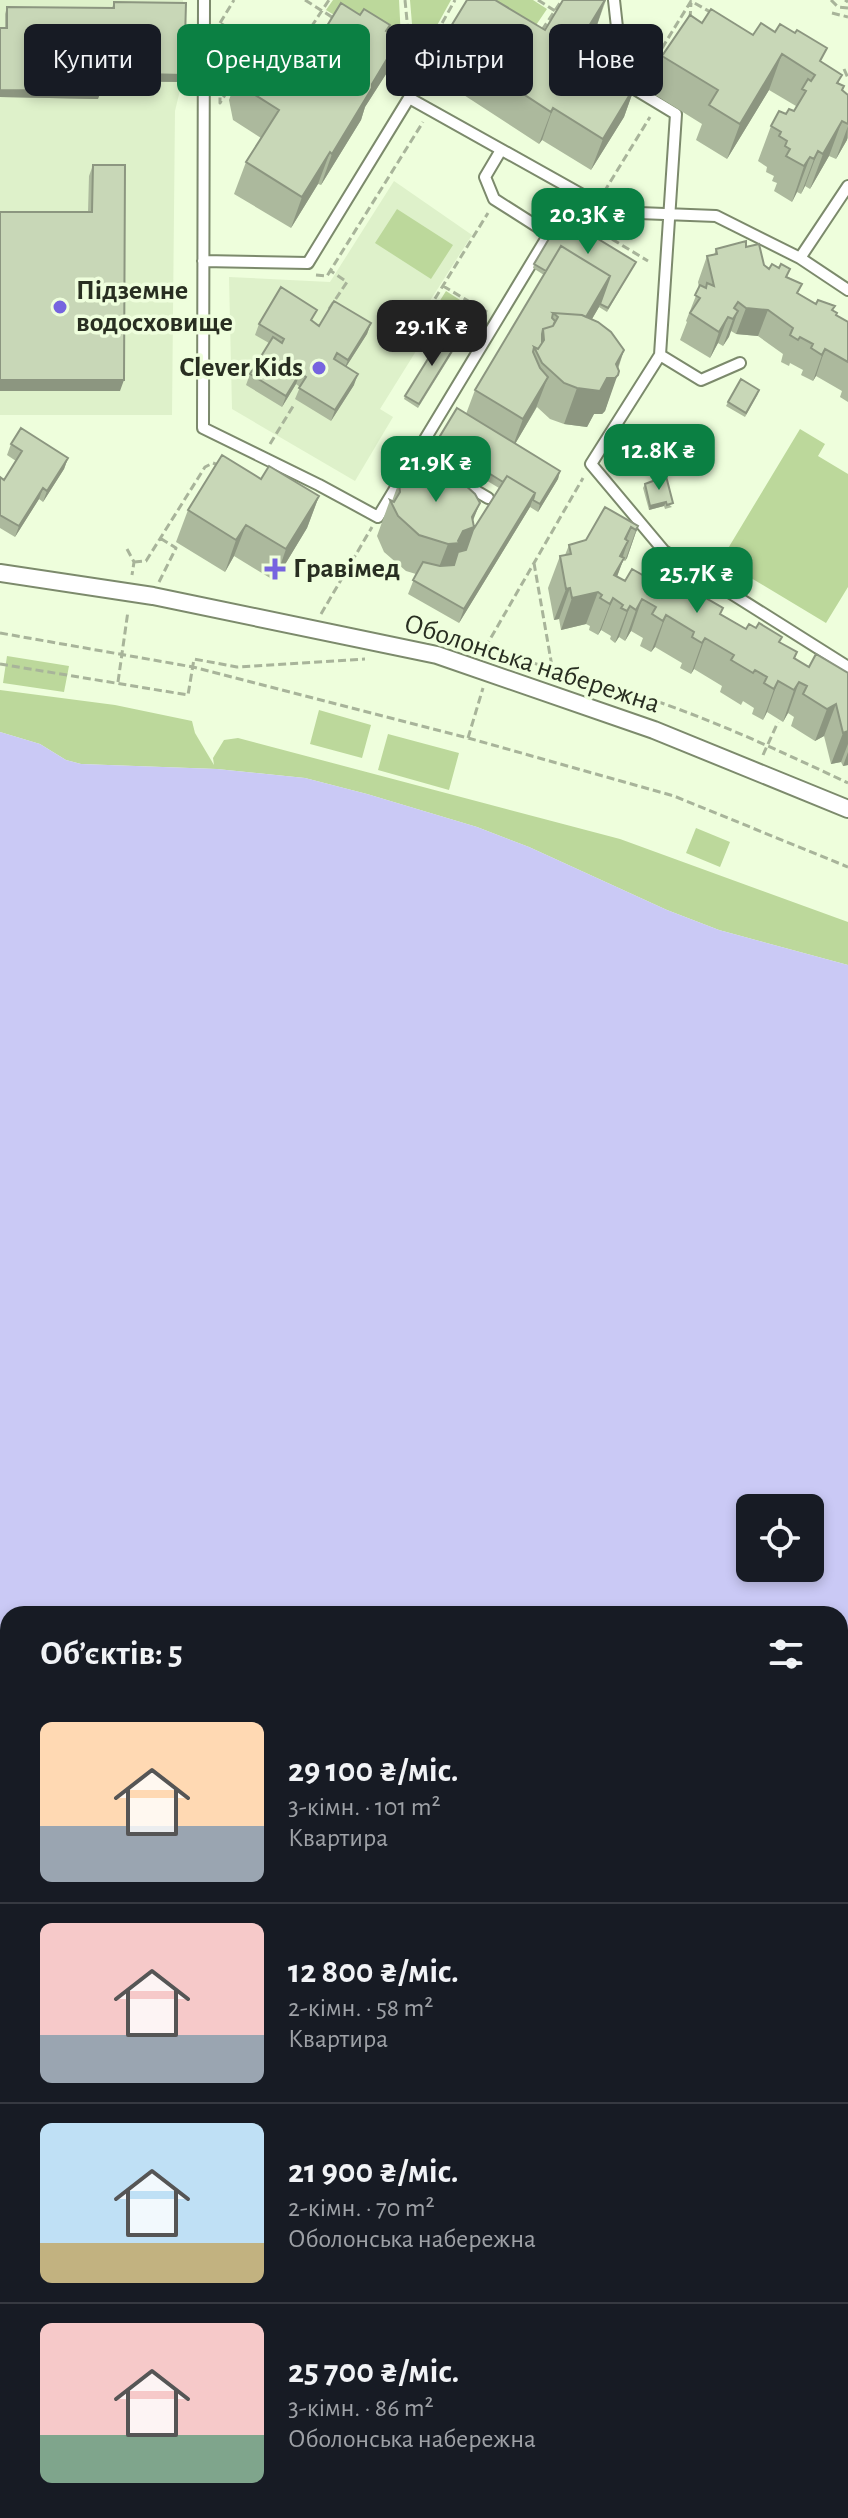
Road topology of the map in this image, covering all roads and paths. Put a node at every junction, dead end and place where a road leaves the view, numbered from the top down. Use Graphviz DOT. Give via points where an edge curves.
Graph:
graph roads {
  1 [pos="204,0"];
  2 [pos="234,0"];
  3 [pos="305,0"];
  4 [pos="329,0"];
  5 [pos="405,0"];
  6 [pos="455,0"];
  7 [pos="538,0"];
  8 [pos="562,0"];
  9 [pos="614,0"];
  10 [pos="691,0"];
  11 [pos="832,1"];
  12 [pos="848,8"];
  13 [pos="322,11"];
  14 [pos="555,11"];
  15 [pos="832,13"];
  16 [pos="717,17"];
  17 [pos="848,17"];
  18 [pos="220,23"];
  19 [pos="314,24"];
  20 [pos="342,24"];
  21 [pos="407,24"];
  22 [pos="442,24"];
  23 [pos="617,24"];
  24 [pos="689,24"];
  25 [pos="536,40"];
  26 [pos="663,47"];
  27 [pos="381,48"];
  28 [pos="386,48"];
  29 [pos="844,69"];
  30 [pos="848,78"];
  31 [pos="634,96"];
  32 [pos="647,96"];
  33 [pos="430,110"];
  34 [pos="501,150"];
  35 [pos="848,186"];
  36 [pos="603,195"];
  37 [pos="483,201"];
  38 [pos="554,204"];
  39 [pos="671,213"];
  40 [pos="800,258"];
  41 [pos="203,261"];
  42 [pos="648,261"];
  43 [pos="331,271"];
  44 [pos="312,275"];
  45 [pos="443,286"];
  46 [pos="848,290"];
  47 [pos="329,309"];
  48 [pos="487,312"];
  49 [pos="467,345"];
  50 [pos="660,355"];
  51 [pos="740,363"];
  52 [pos="295,403"];
  53 [pos="268,447"];
  54 [pos="415,455"];
  55 [pos="591,464"];
  56 [pos="224,469"];
  57 [pos="488,498"];
  58 [pos="378,517"];
  59 [pos="160,538"];
  60 [pos="127,549"];
  61 [pos="134,562"];
  62 [pos="534,563"];
  63 [pos="0,573"];
  64 [pos="130,592"];
  65 [pos="153,596"];
  66 [pos="313,628"];
  67 [pos="0,633"];
  68 [pos="485,648"];
  69 [pos="123,655"];
  70 [pos="376,659"];
  71 [pos="0,664"];
  72 [pos="193,667"];
  73 [pos="848,667"];
  74 [pos="552,669"];
  75 [pos="480,674"];
  76 [pos="118,682"];
  77 [pos="557,696"];
  78 [pos="778,722"];
  79 [pos="468,738"];
  80 [pos="767,745"];
  81 [pos="755,771"];
  82 [pos="848,783"];
  83 [pos="848,809"];
  84 [pos="848,865"];
  1 -- 41 [label="lane"];
  2 -- 18 [label="path"];
  3 -- 13 [label="path"];
  4 -- 13 [label="path"];
  5 -- 21 [label="path"];
  6 -- 22 [label="path"];
  7 -- 14 [label="path"];
  8 -- 14 [label="path"];
  9 -- 23 [label="lane"];
  10 -- 16 [label="path"];
  10 -- 24 [label="path"];
  10 -- 26 [label="path"];
  11 -- 12 [label="path"];
  13 -- 19 [label="path"];
  13 -- 20 [label="path"];
  14 -- 25 [label="path"];
  15 -- 17 [label="path"];
  27 -- 28 [label="path"];
  29 -- 30 [label="path"];
  31 -- 36 [label="path" via="629,104 650,117"];
  32 -- 39 [label="lane" via="676,114"];
  33 -- 34 [label="lane"];
  33 -- 41 [label="lane" via="409,98 308,263"];
  33 -- 43 [label="path"];
  34 -- 39 [label="lane" via="613,212"];
  34 -- 54 [label="lane" via="485,177 494,199 549,234"];
  35 -- 40 [label="lane"];
  37 -- 45 [label="path" via="488,213"];
  38 -- 42 [label="path"];
  39 -- 40 [label="lane" via="716,216"];
  39 -- 50 [label="lane"];
  40 -- 46 [label="lane"];
  41 -- 58 [label="lane" via="203,428"];
  43 -- 44 [label="path" via="327,276"];
  43 -- 47 [label="path" via="347,282"];
  45 -- 48 [label="path"];
  45 -- 49 [label="path" via="423,318"];
  50 -- 51 [label="lane" via="701,380"];
  50 -- 55 [label="lane"];
  52 -- 53 [label="path"];
  54 -- 57 [label="lane"];
  54 -- 58 [label="lane"];
  55 -- 62 [label="path"];
  55 -- 73 [label="lane" via="664,551"];
  56 -- 59 [label="path" via="213,463 205,467"];
  58 -- 66 [label="path"];
  59 -- 61 [label="path" via="146,561"];
  59 -- 65 [label="path" via="176,548"];
  60 -- 61 [label="path"];
  61 -- 64 [label="path"];
  62 -- 68 [label="path"];
  62 -- 74 [label="path"];
  63 -- 64 [label="street, Оболонська набережна"];
  64 -- 65 [label="street, Оболонська набережна"];
  64 -- 69 [label="path"];
  65 -- 66 [label="street, Оболонська набережна"];
  66 -- 75 [label="street, Оболонська набережна" via="437,655"];
  67 -- 69 [label="path"];
  68 -- 74 [label="path"];
  68 -- 75 [label="path"];
  69 -- 72 [label="path"];
  69 -- 76 [label="path"];
  70 -- 72 [label="path" via="237,667 194,659"];
  71 -- 76 [label="path"];
  72 -- 76 [label="path" via="188,695"];
  72 -- 79 [label="path"];
  74 -- 77 [label="path"];
  74 -- 80 [label="path" via="634,693"];
  75 -- 77 [label="street, Оболонська набережна"];
  75 -- 79 [label="path"];
  77 -- 81 [label="street, Оболонська набережна"];
  78 -- 80 [label="path"];
  79 -- 84 [label="path" via="674,796"];
  80 -- 81 [label="path"];
  80 -- 82 [label="path"];
  81 -- 83 [label="street, Оболонська набережна"];
}
